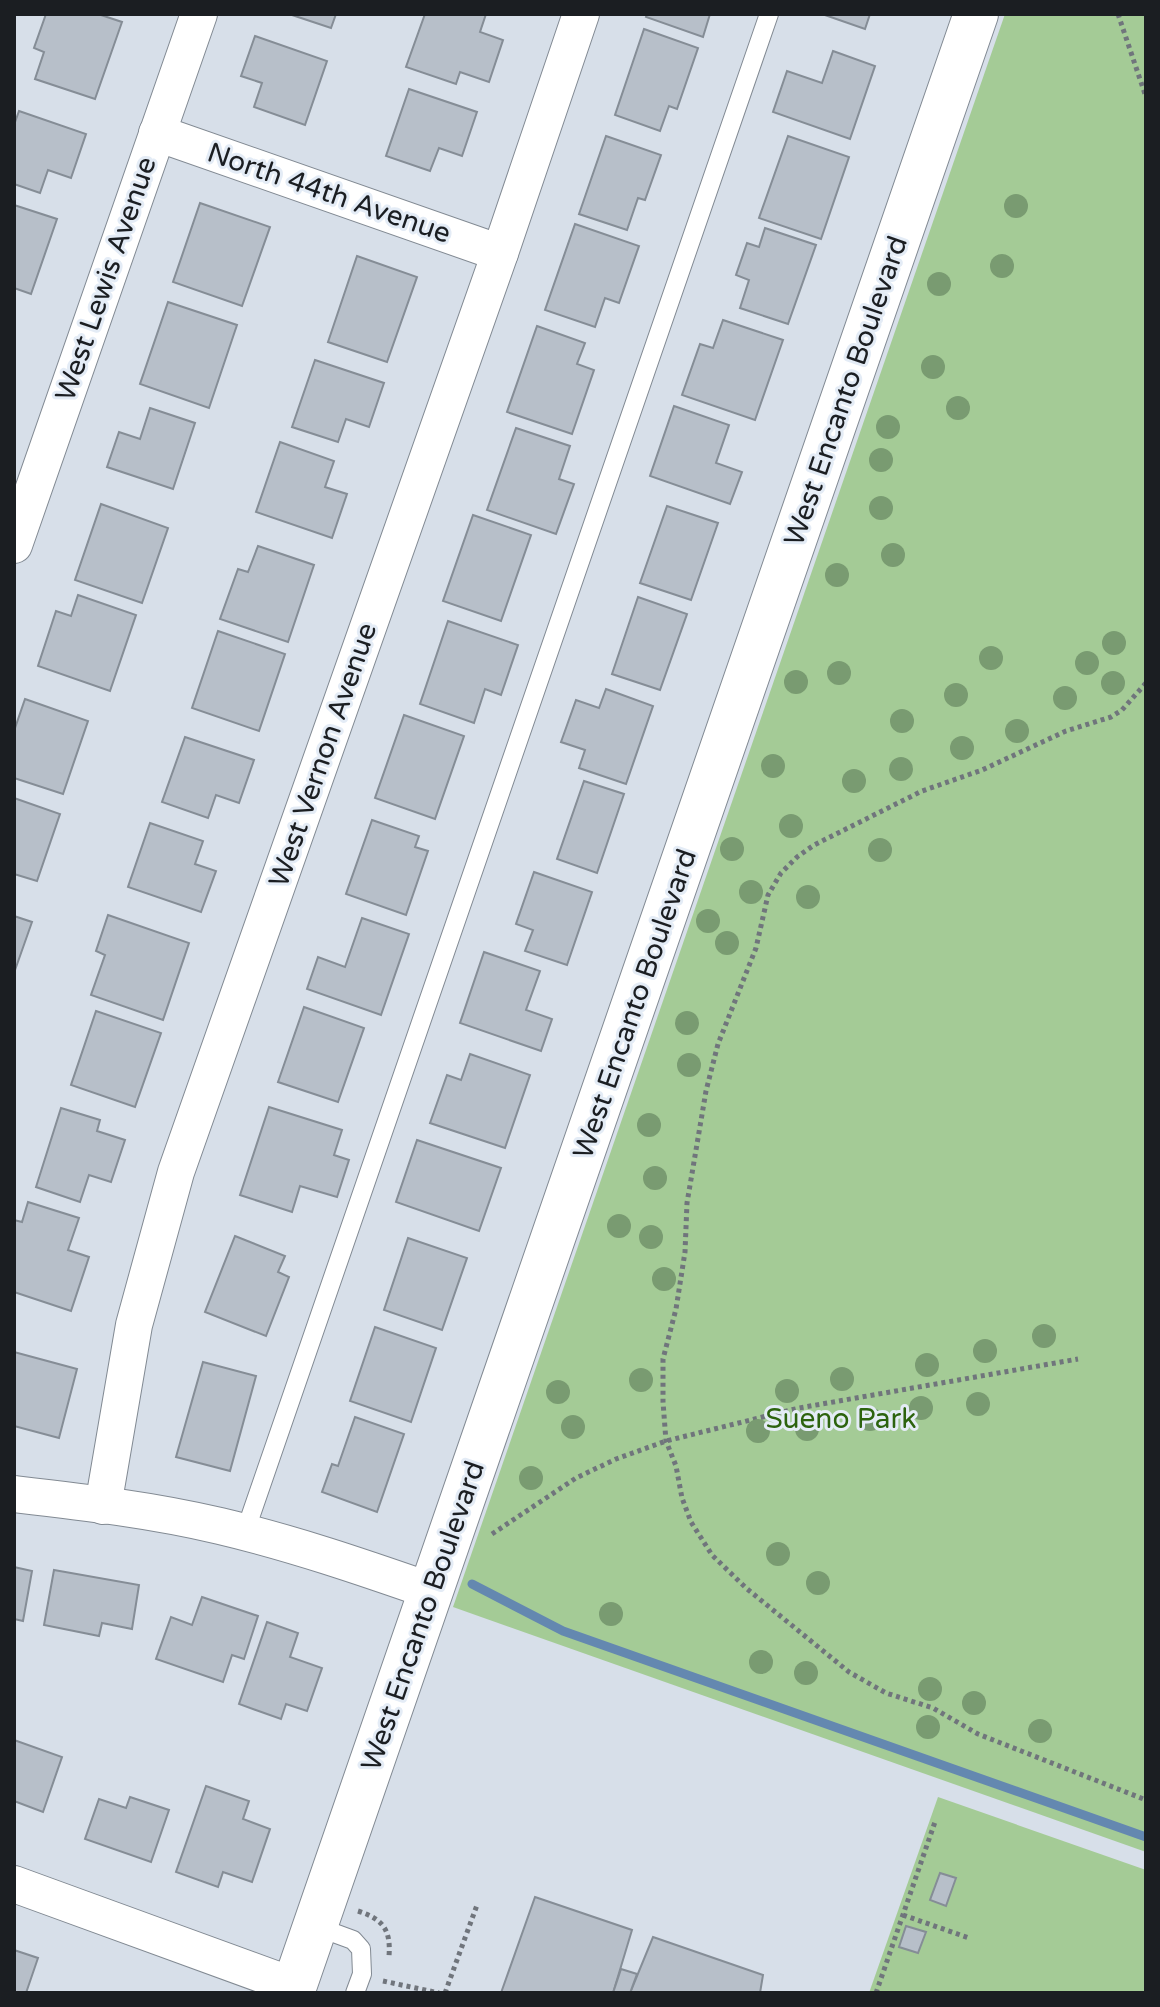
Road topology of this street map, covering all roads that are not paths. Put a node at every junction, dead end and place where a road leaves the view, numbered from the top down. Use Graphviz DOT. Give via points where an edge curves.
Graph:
graph roads {
  1 [pos="199,14"];
  2 [pos="581,14"];
  3 [pos="769,14"];
  4 [pos="976,14"];
  5 [pos="157,133"];
  6 [pos="500,253"];
  7 [pos="14,545"];
  8 [pos="14,1494"];
  9 [pos="103,1506"];
  10 [pos="245,1532"];
  11 [pos="431,1591"];
  12 [pos="14,1884"];
  13 [pos="315,1926"];
  14 [pos="293,1990"];
  15 [pos="355,1993"];
  1 -- 5 [label="street, West Lewis Avenue"];
  2 -- 6 [label="street, West Vernon Avenue"];
  3 -- 10 [label="lane"];
  4 -- 11 [label="street, West Encanto Boulevard"];
  5 -- 6 [label="street, North 44th Avenue"];
  5 -- 7 [label="street, West Lewis Avenue"];
  6 -- 9 [label="street, West Vernon Avenue" via="176,1172 134,1325"];
  8 -- 9 [label="street"];
  9 -- 10 [label="street"];
  10 -- 11 [label="street"];
  11 -- 13 [label="street, West Encanto Boulevard"];
  12 -- 14 [label="street"];
  13 -- 14 [label="street, West Encanto Boulevard"];
  13 -- 15 [label="lane" via="353,1940 361,1949 362,1974"];
}
